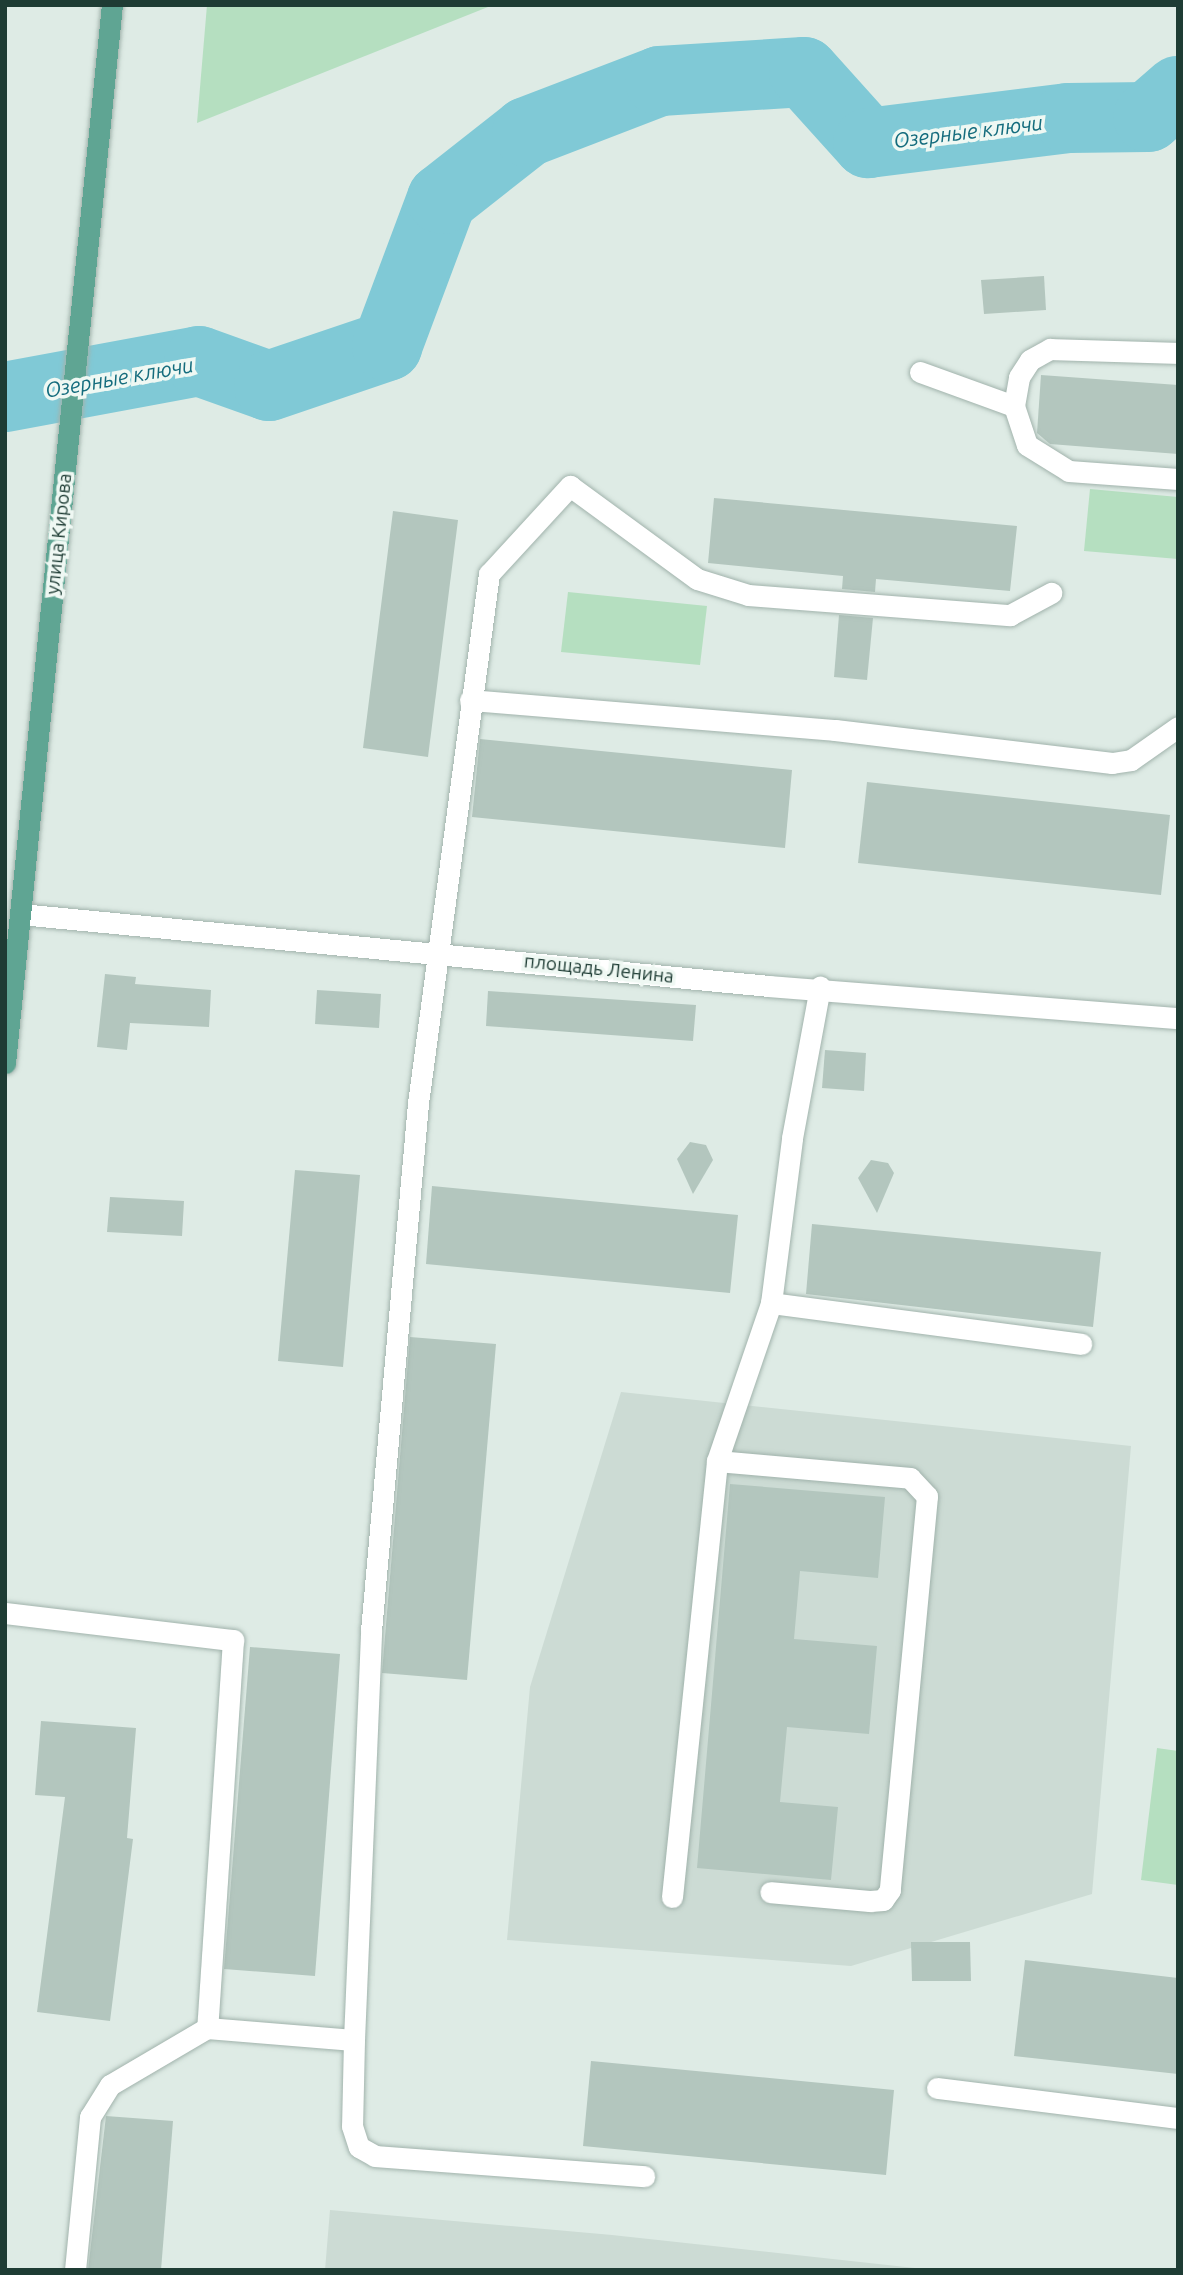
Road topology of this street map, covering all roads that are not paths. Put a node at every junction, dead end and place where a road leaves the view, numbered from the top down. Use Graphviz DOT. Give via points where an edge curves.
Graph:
graph roads {
  1 [pos="112,5"];
  2 [pos="1178,353"];
  3 [pos="920,372"];
  4 [pos="1014,406"];
  5 [pos="1178,479"];
  6 [pos="1051,593"];
  7 [pos="470,700"];
  8 [pos="1178,727"];
  9 [pos="20,914"];
  10 [pos="435,952"];
  11 [pos="820,987"];
  12 [pos="1178,1018"];
  13 [pos="5,1063"];
  14 [pos="771,1303"];
  15 [pos="1081,1344"];
  16 [pos="717,1461"];
  17 [pos="5,1613"];
  18 [pos="770,1892"];
  19 [pos="671,1897"];
  20 [pos="207,2028"];
  21 [pos="354,2040"];
  22 [pos="937,2088"];
  23 [pos="1178,2118"];
  24 [pos="644,2176"];
  25 [pos="75,2270"];
  1 -- 9 [label="main road, улица Кирова"];
  2 -- 4 [label="street" via="1049,348 1030,360 1018,377"];
  3 -- 4 [label="street"];
  4 -- 5 [label="street" via="1027,445 1047,462 1069,471"];
  6 -- 7 [label="street" via="1010,615 748,595 697,579 570,486 489,574"];
  7 -- 8 [label="street" via="835,730 1112,763 1131,760"];
  7 -- 10 [label="street"];
  9 -- 10 [label="street, площадь Ленина"];
  9 -- 13 [label="main road, улица Кирова"];
  10 -- 11 [label="street, площадь Ленина"];
  10 -- 21 [label="street" via="371,1631"];
  11 -- 12 [label="street, площадь Ленина"];
  11 -- 14 [label="street" via="792,1138"];
  14 -- 15 [label="street"];
  14 -- 16 [label="street"];
  16 -- 18 [label="street" via="910,1478 927,1496 890,1890 883,1900 870,1901"];
  16 -- 19 [label="street"];
  17 -- 20 [label="street" via="233,1640"];
  20 -- 21 [label="street"];
  20 -- 25 [label="street" via="110,2085 98,2098 90,2117"];
  21 -- 24 [label="street" via="352,2126 359,2147 375,2156"];
  22 -- 23 [label="street"];
}
